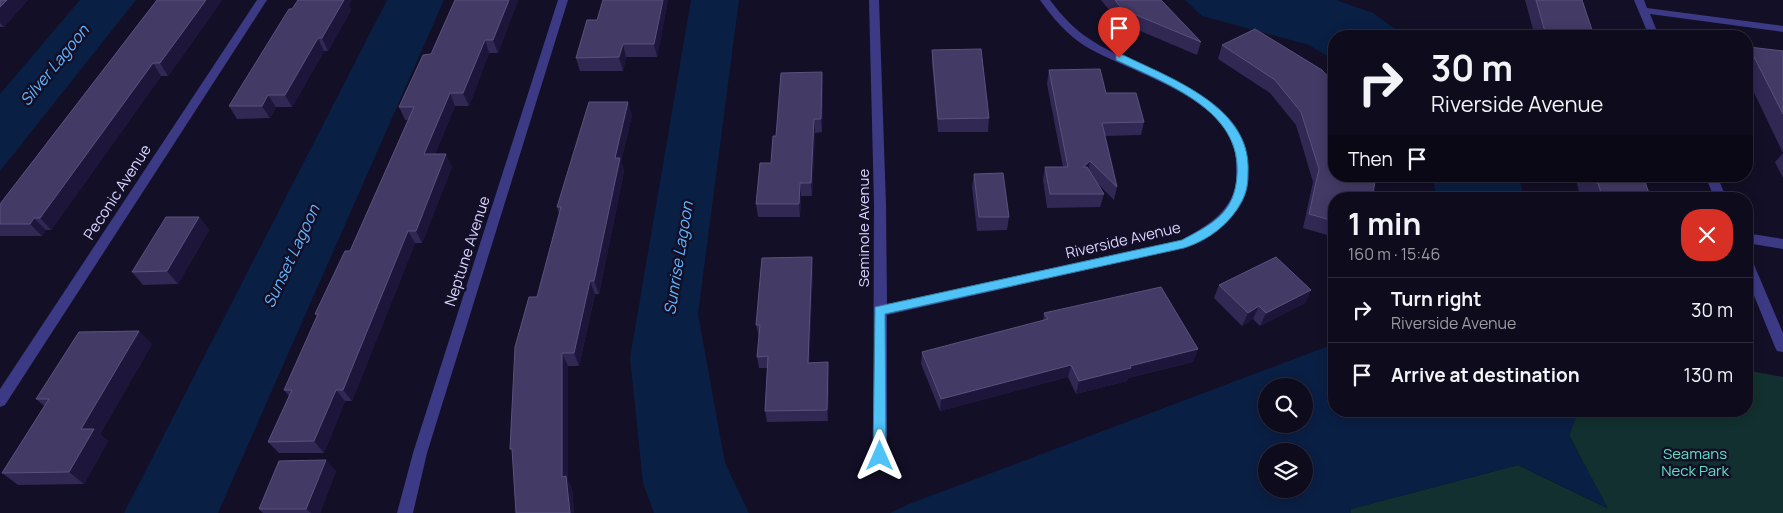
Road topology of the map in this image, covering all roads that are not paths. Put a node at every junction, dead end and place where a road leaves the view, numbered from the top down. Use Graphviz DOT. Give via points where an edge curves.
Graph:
graph roads {
  1 [pos="262,0"];
  2 [pos="563,0"];
  3 [pos="874,0"];
  4 [pos="1045,0"];
  5 [pos="1641,5"];
  6 [pos="1783,29"];
  7 [pos="1651,30"];
  8 [pos="1753,239"];
  9 [pos="1783,244"];
  10 [pos="1753,277"];
  11 [pos="880,311"];
  12 [pos="1782,347"];
  13 [pos="0,401"];
  14 [pos="880,456"];
  15 [pos="405,513"];
  1 -- 13 [label="street, Peconic Avenue"];
  2 -- 15 [label="street, Neptune Avenue" via="420,453"];
  3 -- 11 [label="street, Seminole Avenue"];
  4 -- 11 [label="street, Riverside Avenue" via="1058,18 1089,43 1180,86 1207,103 1232,129 1241,149 1244,165 1242,192 1230,213 1214,228 1184,244"];
  5 -- 6 [label="street"];
  5 -- 7 [label="street"];
  8 -- 9 [label="street"];
  10 -- 12 [label="street"];
  11 -- 14 [label="street, Seminole Avenue"];
}
